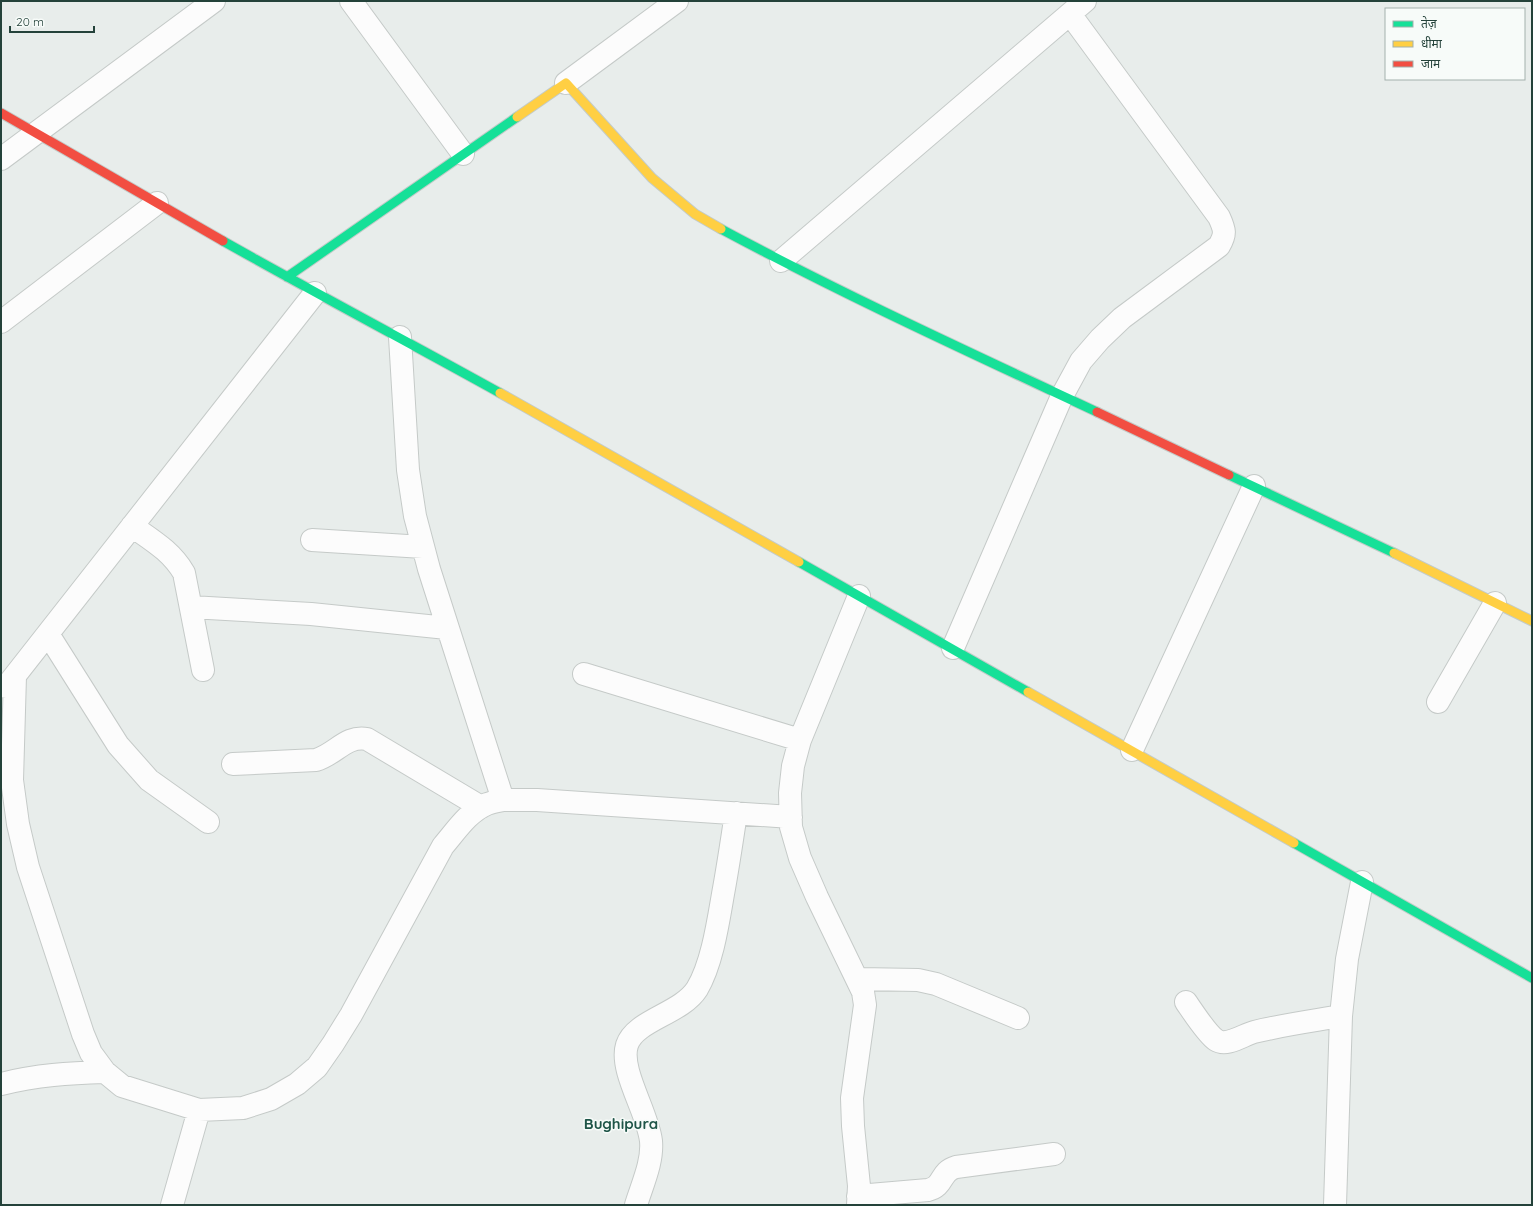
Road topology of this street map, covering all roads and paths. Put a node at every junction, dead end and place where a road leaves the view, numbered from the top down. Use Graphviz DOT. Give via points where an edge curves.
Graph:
graph roads {
  1 [pos="214,1"];
  2 [pos="351,1"];
  3 [pos="677,1"];
  4 [pos="1078,8"];
  5 [pos="187,10"];
  6 [pos="566,82"];
  7 [pos="1,113"];
  8 [pos="36,133"];
  9 [pos="463,154"];
  10 [pos="1,159"];
  11 [pos="157,203"];
  12 [pos="781,261"];
  13 [pos="287,277"];
  14 [pos="315,293"];
  15 [pos="1,322"];
  16 [pos="400,337"];
  17 [pos="1062,396"];
  18 [pos="1254,486"];
  19 [pos="132,526"];
  20 [pos="312,540"];
  21 [pos="423,547"];
  22 [pos="859,596"];
  23 [pos="1495,603"];
  24 [pos="191,607"];
  25 [pos="1532,621"];
  26 [pos="447,628"];
  27 [pos="48,634"];
  28 [pos="953,648"];
  29 [pos="203,670"];
  30 [pos="584,674"];
  31 [pos="15,676"];
  32 [pos="1,694"];
  33 [pos="1438,702"];
  34 [pos="800,740"];
  35 [pos="1132,750"];
  36 [pos="233,764"];
  37 [pos="502,800"];
  38 [pos="481,807"];
  39 [pos="736,813"];
  40 [pos="791,817"];
  41 [pos="208,822"];
  42 [pos="1362,882"];
  43 [pos="1532,978"];
  44 [pos="859,979"];
  45 [pos="1186,1002"];
  46 [pos="1341,1016"];
  47 [pos="1018,1018"];
  48 [pos="105,1072"];
  49 [pos="1,1084"];
  50 [pos="199,1110"];
  51 [pos="1054,1154"];
  52 [pos="858,1201"];
  53 [pos="172,1205"];
  54 [pos="636,1205"];
  55 [pos="1335,1205"];
  1 -- 5 [label="street"];
  2 -- 9 [label="street"];
  3 -- 6 [label="street"];
  4 -- 12 [label="street"];
  4 -- 17 [label="street" via="1219,217 1224,226 1224,238 1219,246 1122,318 1100,339 1082,361"];
  5 -- 8 [label="street"];
  6 -- 9 [label="street"];
  6 -- 12 [label="street" via="652,178 671,195 695,214"];
  7 -- 8 [label="street"];
  8 -- 10 [label="street"];
  8 -- 11 [label="street"];
  9 -- 13 [label="street"];
  11 -- 13 [label="street"];
  11 -- 15 [label="street"];
  12 -- 17 [label="street"];
  13 -- 14 [label="street"];
  14 -- 16 [label="street"];
  14 -- 19 [label="street"];
  16 -- 21 [label="street" via="408,470"];
  16 -- 22 [label="street"];
  17 -- 18 [label="street"];
  17 -- 28 [label="street"];
  18 -- 23 [label="street"];
  18 -- 35 [label="street"];
  19 -- 24 [label="street" via="177,560 184,573"];
  19 -- 27 [label="street"];
  20 -- 21 [label="street"];
  21 -- 26 [label="street"];
  22 -- 28 [label="street"];
  22 -- 34 [label="street"];
  23 -- 25 [label="street"];
  23 -- 33 [label="street"];
  24 -- 26 [label="street" via="311,614"];
  24 -- 29 [label="street"];
  26 -- 37 [label="street"];
  27 -- 31 [label="street"];
  27 -- 41 [label="street" via="118,745 149,780"];
  28 -- 35 [label="street"];
  30 -- 34 [label="street"];
  31 -- 32 [label="street"];
  31 -- 48 [label="street" via="12,780 18,824 28,867 83,1034 91,1053"];
  34 -- 40 [label="street" via="793,766"];
  35 -- 42 [label="street"];
  36 -- 38 [label="street" via="316,760 325,757 351,739 367,739"];
  37 -- 38 [label="street"];
  37 -- 39 [label="street"];
  38 -- 50 [label="street" via="461,824 443,846 351,1015 317,1067 297,1084 271,1099 243,1108"];
  39 -- 40 [label="street"];
  39 -- 54 [label="street" via="718,925 710,957 697,989 682,1005 639,1029 627,1044 625,1057 628,1071 651,1141 650,1162"];
  40 -- 44 [label="street" via="791,827 800,858"];
  42 -- 43 [label="street"];
  42 -- 46 [label="street" via="1347,959"];
  44 -- 47 [label="street" via="918,980 936,984"];
  44 -- 52 [label="street" via="865,1005 852,1098"];
  45 -- 46 [label="street" via="1210,1035 1223,1043 1254,1032"];
  46 -- 55 [label="street"];
  48 -- 49 [label="street" via="56,1074"];
  48 -- 50 [label="street" via="122,1086"];
  50 -- 53 [label="street"];
  51 -- 52 [label="street" via="956,1167 946,1171 938,1186 928,1190"];
}
